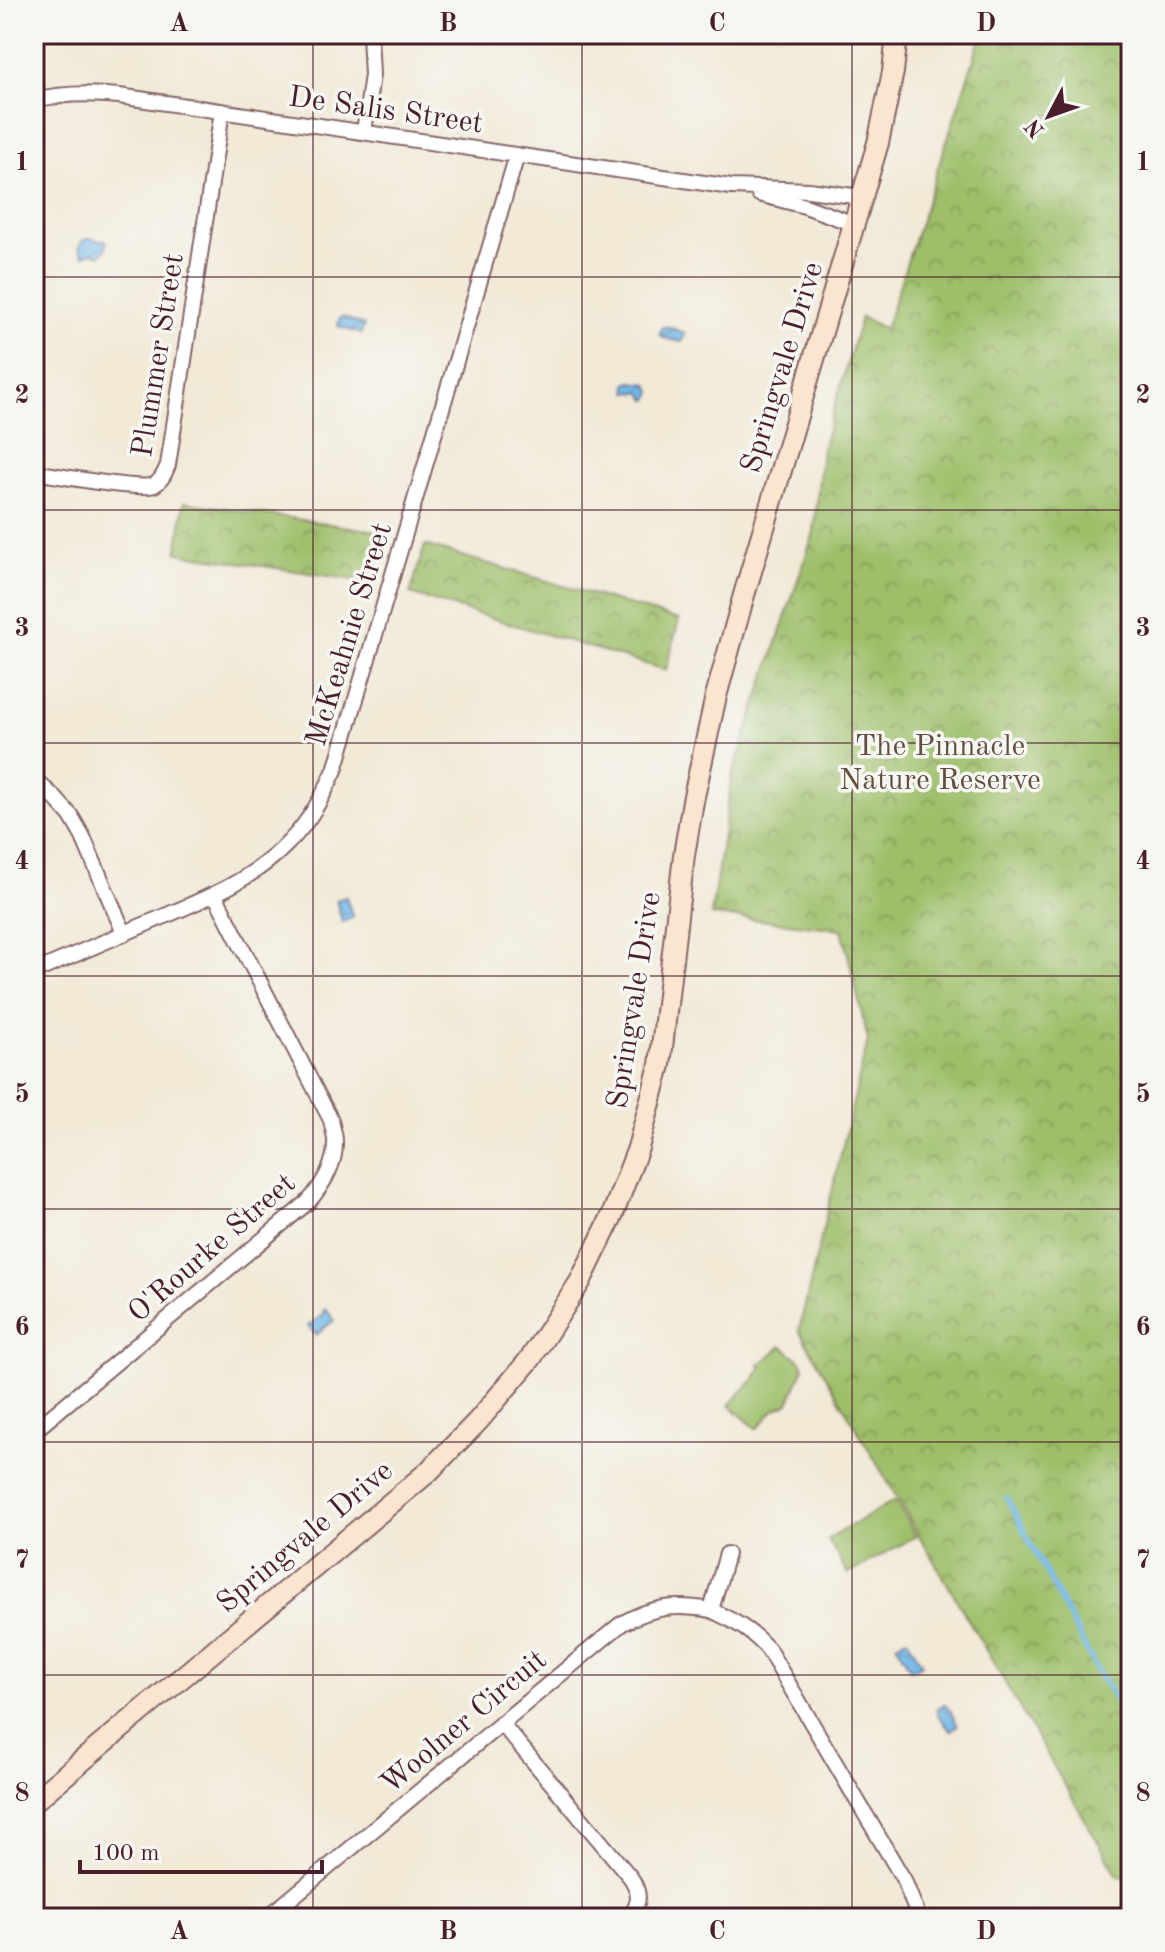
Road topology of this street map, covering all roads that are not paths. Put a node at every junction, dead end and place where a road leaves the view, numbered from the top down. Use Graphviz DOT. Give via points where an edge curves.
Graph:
graph roads {
  1 [pos="370,34"];
  2 [pos="897,34"];
  3 [pos="34,100"];
  4 [pos="222,111"];
  5 [pos="364,132"];
  6 [pos="517,155"];
  7 [pos="731,187"];
  8 [pos="861,197"];
  9 [pos="854,224"];
  10 [pos="34,472"];
  11 [pos="34,779"];
  12 [pos="215,895"];
  13 [pos="124,933"];
  14 [pos="34,972"];
  15 [pos="34,1431"];
  16 [pos="727,1554"];
  17 [pos="711,1610"];
  18 [pos="501,1723"];
  19 [pos="34,1801"];
  20 [pos="267,1918"];
  21 [pos="629,1918"];
  22 [pos="919,1918"];
  1 -- 5 [label="street" via="372,75"];
  2 -- 8 [label="main road, Springvale Drive" via="885,117"];
  3 -- 4 [label="street, De Salis Street" via="85,93"];
  4 -- 5 [label="street, De Salis Street"];
  4 -- 10 [label="street, Plummer Street" via="164,476 153,485 134,487"];
  5 -- 6 [label="street, De Salis Street"];
  6 -- 7 [label="street, De Salis Street"];
  6 -- 12 [label="street, McKeahnie Street" via="335,770 288,844 261,868"];
  7 -- 8 [label="street, De Salis Street"];
  7 -- 9 [label="street, De Salis Street"];
  8 -- 9 [label="main road, Springvale Drive"];
  9 -- 19 [label="main road, Springvale Drive" via="716,696 684,855 660,1059 648,1111 613,1214 580,1282 531,1358 430,1470"];
  11 -- 13 [label="street" via="71,816"];
  12 -- 13 [label="street, McKeahnie Street"];
  12 -- 15 [label="street, O'Rourke Street" via="331,1120 333,1162 308,1202"];
  13 -- 14 [label="street, McKeahnie Street"];
  16 -- 17 [label="street"];
  17 -- 18 [label="street, Woolner Circuit" via="660,1608 633,1617"];
  17 -- 22 [label="street, Woolner Circuit" via="737,1622 768,1649 904,1880"];
  18 -- 20 [label="street, Woolner Circuit"];
  18 -- 21 [label="street" via="631,1878 638,1889 637,1907"];
}
